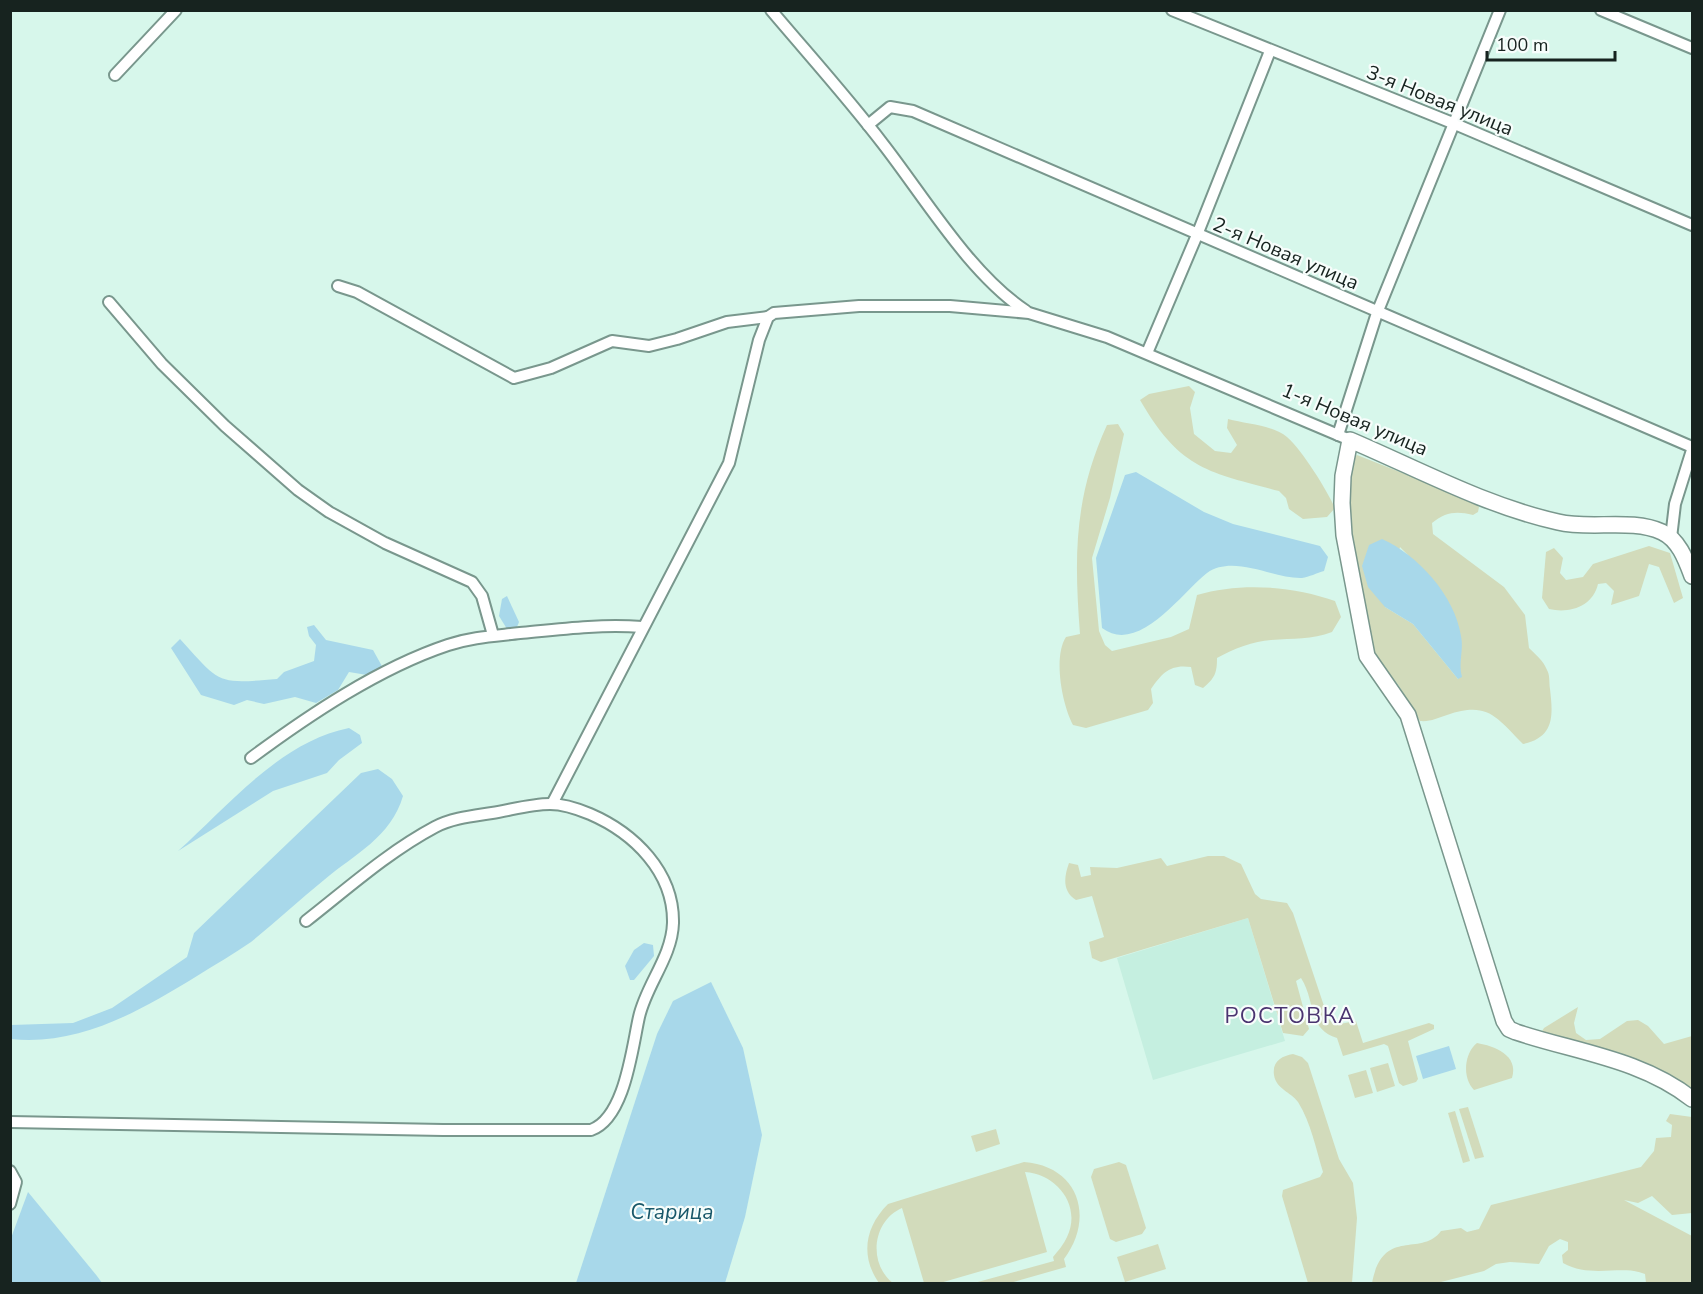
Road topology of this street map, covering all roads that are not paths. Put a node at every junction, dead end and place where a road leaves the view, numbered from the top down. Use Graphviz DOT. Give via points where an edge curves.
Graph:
graph roads {
  1 [pos="176,10"];
  2 [pos="771,10"];
  3 [pos="1172,10"];
  4 [pos="1500,10"];
  5 [pos="1601,10"];
  6 [pos="1692,48"];
  7 [pos="1270,51"];
  8 [pos="115,75"];
  9 [pos="1455,124"];
  10 [pos="868,125"];
  11 [pos="1692,225"];
  12 [pos="1197,235"];
  13 [pos="338,286"];
  14 [pos="109,302"];
  15 [pos="1029,313"];
  16 [pos="1377,313"];
  17 [pos="768,317"];
  18 [pos="1147,353"];
  19 [pos="1344,437"];
  20 [pos="1692,448"];
  21 [pos="1671,538"];
  22 [pos="1692,576"];
  23 [pos="642,627"];
  24 [pos="493,635"];
  25 [pos="251,758"];
  26 [pos="552,804"];
  27 [pos="306,921"];
  28 [pos="1692,1099"];
  29 [pos="10,1122"];
  30 [pos="10,1171"];
  31 [pos="10,1204"];
  1 -- 8 [label="street"];
  2 -- 10 [label="street"];
  3 -- 7 [label="street, 3-я Новая улица"];
  4 -- 9 [label="street"];
  5 -- 6 [label="street"];
  7 -- 9 [label="street, 3-я Новая улица"];
  7 -- 12 [label="street"];
  9 -- 11 [label="street, 3-я Новая улица"];
  9 -- 16 [label="street"];
  10 -- 12 [label="street, 2-я Новая улица" via="882,111 900,107"];
  10 -- 15 [label="street" via="977,267 1005,297"];
  12 -- 16 [label="street, 2-я Новая улица"];
  12 -- 18 [label="street"];
  13 -- 17 [label="street" via="357,292 514,378 551,368 612,341 649,346 727,322"];
  14 -- 24 [label="street" via="170,372 298,490 385,543 472,582 482,596"];
  15 -- 17 [label="street" via="950,306 859,306 785,310"];
  15 -- 18 [label="street, 1-я Новая улица"];
  16 -- 19 [label="street"];
  16 -- 20 [label="street, 2-я Новая улица" via="1423,329"];
  17 -- 23 [label="street" via="729,463"];
  18 -- 19 [label="street, 1-я Новая улица"];
  19 -- 21 [label="street, 1-я Новая улица" via="1531,515 1579,526 1651,528"];
  19 -- 28 [label="street" via="1344,535 1367,656 1408,715 1504,1021 1516,1032 1646,1071"];
  20 -- 21 [label="street" via="1675,504"];
  21 -- 22 [label="street"];
  23 -- 24 [label="street" via="596,625"];
  23 -- 26 [label="street"];
  24 -- 25 [label="street" via="446,646 383,675 325,707"];
  26 -- 27 [label="street" via="469,816 435,826"];
  26 -- 29 [label="street" via="604,820 637,842 665,885 672,912 670,941 639,1014 628,1069 615,1106 600,1127 580,1131 513,1131"];
  30 -- 31 [label="street" via="16,1182"];
}
